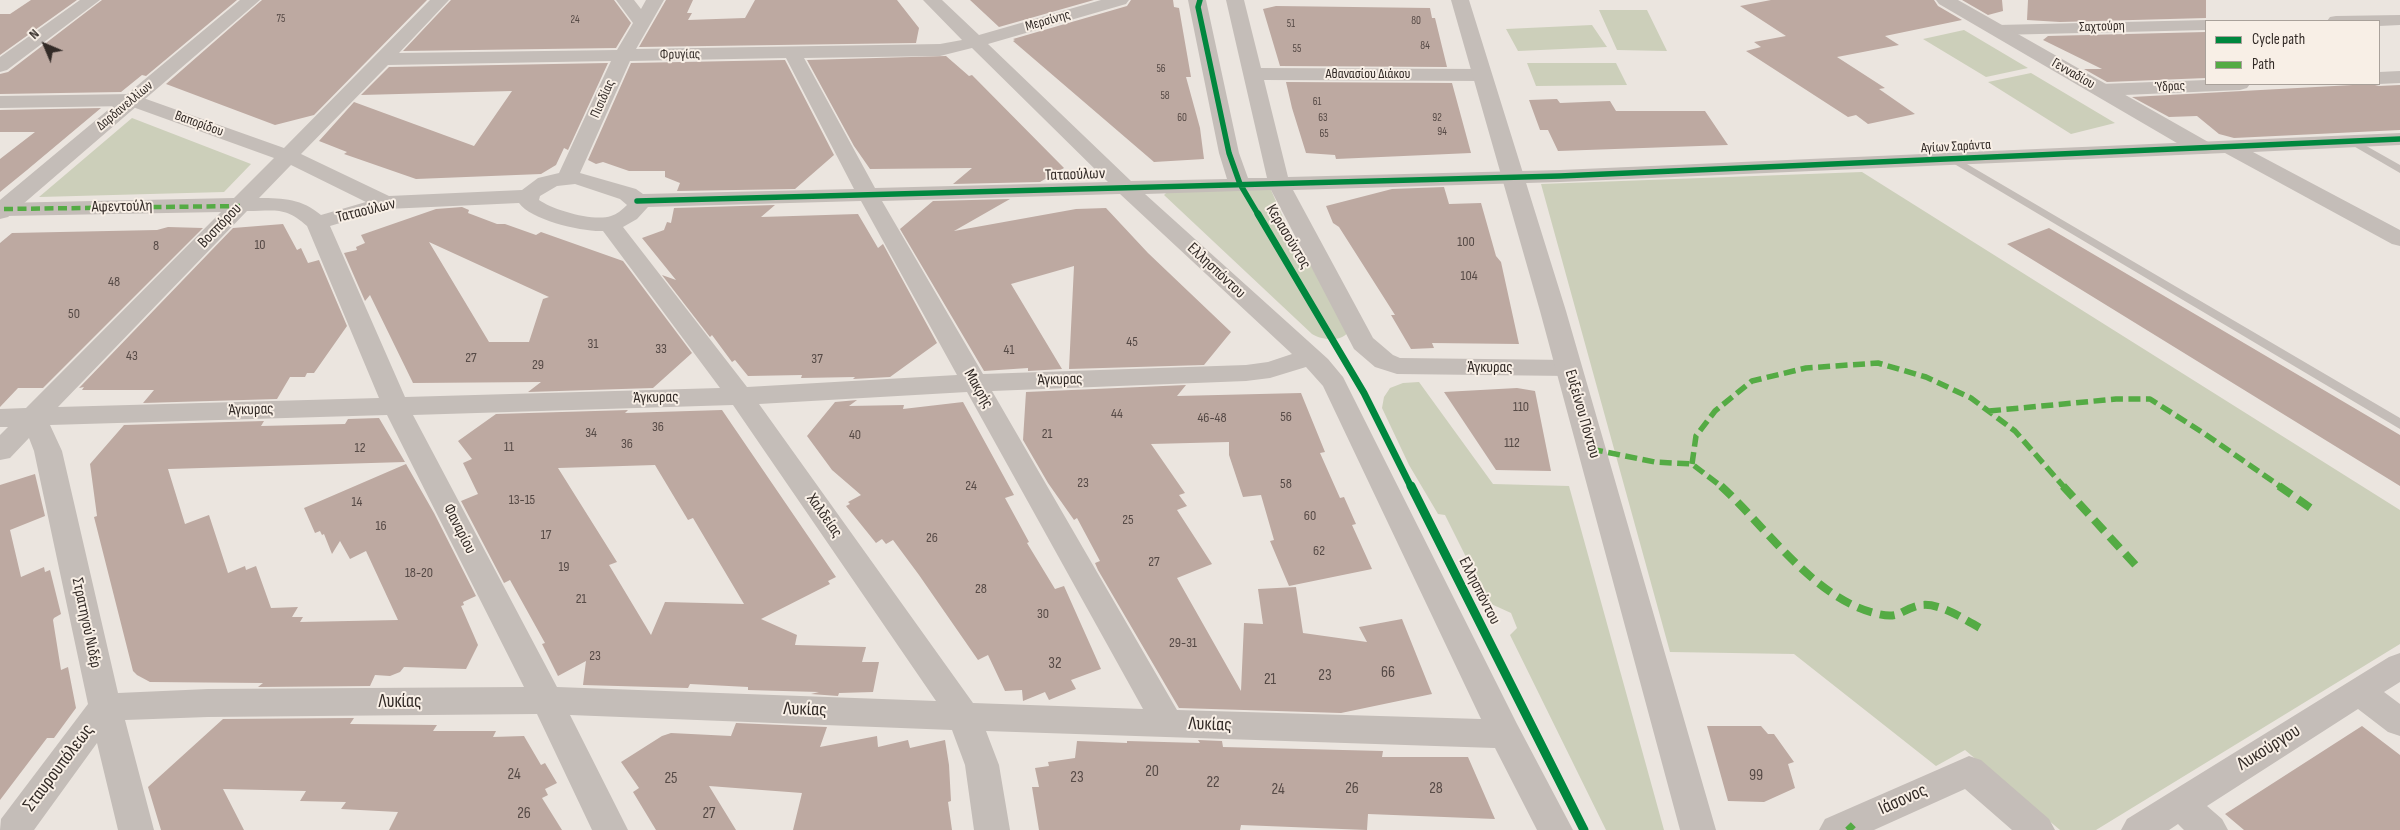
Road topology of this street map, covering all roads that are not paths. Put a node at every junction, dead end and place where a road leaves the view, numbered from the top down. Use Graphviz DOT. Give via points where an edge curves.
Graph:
graph roads {
  1 [pos="91,0"];
  2 [pos="251,0"];
  3 [pos="440,0"];
  4 [pos="625,0"];
  5 [pos="655,0"];
  6 [pos="932,0"];
  7 [pos="1120,0"];
  8 [pos="1196,0"];
  9 [pos="1235,0"];
  10 [pos="1460,0"];
  11 [pos="1945,0"];
  12 [pos="2380,20"];
  13 [pos="2400,20"];
  14 [pos="642,22"];
  15 [pos="2205,25"];
  16 [pos="1998,30"];
  17 [pos="976,42"];
  18 [pos="792,52"];
  19 [pos="623,56"];
  20 [pos="382,59"];
  21 [pos="0,66"];
  22 [pos="1253,74"];
  23 [pos="1483,75"];
  24 [pos="2400,77"];
  25 [pos="2380,78"];
  26 [pos="2217,85"];
  27 [pos="2101,90"];
  28 [pos="132,100"];
  29 [pos="0,102"];
  30 [pos="2400,139"];
  31 [pos="2354,142"];
  32 [pos="2230,147"];
  33 [pos="2202,148"];
  34 [pos="288,156"];
  35 [pos="1955,160"];
  36 [pos="2400,170"];
  37 [pos="1513,176"];
  38 [pos="567,178"];
  39 [pos="1279,183"];
  40 [pos="1240,184"];
  41 [pos="1125,188"];
  42 [pos="868,195"];
  43 [pos="528,196"];
  44 [pos="637,201"];
  45 [pos="386,203"];
  46 [pos="240,206"];
  47 [pos="2,211"];
  48 [pos="317,223"];
  49 [pos="609,224"];
  50 [pos="2400,239"];
  51 [pos="1309,357"];
  52 [pos="1412,367"];
  53 [pos="1569,368"];
  54 [pos="974,383"];
  55 [pos="740,396"];
  56 [pos="395,405"];
  57 [pos="0,418"];
  58 [pos="32,418"];
  59 [pos="2400,424"];
  60 [pos="0,451"];
  61 [pos="2400,666"];
  62 [pos="2359,692"];
  63 [pos="547,700"];
  64 [pos="105,707"];
  65 [pos="964,716"];
  66 [pos="2400,722"];
  67 [pos="1168,724"];
  68 [pos="1505,734"];
  69 [pos="2179,804"];
  70 [pos="13,830"];
  71 [pos="136,830"];
  72 [pos="610,830"];
  73 [pos="992,830"];
  74 [pos="1555,830"];
  75 [pos="1698,830"];
  76 [pos="1837,830"];
  77 [pos="2037,830"];
  78 [pos="2139,830"];
  79 [pos="2210,830"];
  1 -- 21 [label="street"];
  2 -- 28 [label="street, Δαρδανελλίων"];
  3 -- 20 [label="street, Βοσπόρου"];
  4 -- 14 [label="street"];
  5 -- 14 [label="street, Πισιδίας"];
  6 -- 17 [label="street, Ελλησπόντου"];
  7 -- 17 [label="street, Μερσίνης"];
  8 -- 40 [label="street" via="1229,153"];
  9 -- 22 [label="street, Κερασούντος"];
  10 -- 23 [label="street, Ευξείνου Πόντου"];
  11 -- 16 [label="street, Γενναδίου"];
  12 -- 13 [label="street"];
  14 -- 19 [label="street, Πισιδίας"];
  15 -- 16 [label="street, Σαχτούρη"];
  16 -- 27 [label="street, Γενναδίου"];
  17 -- 18 [label="street, Φρυγίας" via="940,50"];
  17 -- 41 [label="street, Ελλησπόντου"];
  18 -- 19 [label="street, Φρυγίας"];
  18 -- 42 [label="street, Μακρής"];
  19 -- 20 [label="street, Φρυγίας"];
  19 -- 38 [label="street, Πισιδίας"];
  20 -- 34 [label="street, Βοσπόρου"];
  22 -- 23 [label="street, Αθανασίου Διάκου"];
  22 -- 39 [label="street, Κερασούντος"];
  23 -- 37 [label="street, Ευξείνου Πόντου"];
  24 -- 25 [label="street"];
  26 -- 27 [label="street, Ύδρας"];
  27 -- 33 [label="street, Γενναδίου"];
  28 -- 29 [label="street, Βαπορίδου"];
  28 -- 34 [label="street, Βαπορίδου"];
  28 -- 47 [label="street, Δαρδανελλίων"];
  30 -- 31 [label="street, Αγίων Σαράντα"];
  31 -- 32 [label="street, Αγίων Σαράντα"];
  31 -- 36 [label="lane"];
  32 -- 33 [label="street, Αγίων Σαράντα"];
  32 -- 50 [label="street"];
  33 -- 35 [label="street, Αγίων Σαράντα"];
  34 -- 45 [label="street, Βαπορίδου"];
  34 -- 46 [label="street, Βοσπόρου"];
  35 -- 37 [label="street, Αγίων Σαράντα"];
  35 -- 59 [label="lane"];
  37 -- 39 [label="street, Ταταούλων"];
  37 -- 53 [label="street, Ευξείνου Πόντου"];
  38 -- 43 [label="street, Ταταούλων" via="538,186"];
  38 -- 44 [label="street, Ταταούλων" via="628,194"];
  39 -- 40 [label="street, Ταταούλων"];
  39 -- 52 [label="street, Κερασούντος" via="1363,343 1384,361"];
  40 -- 41 [label="street, Ταταούλων"];
  41 -- 42 [label="street, Ταταούλων"];
  41 -- 51 [label="street, Ελλησπόντου"];
  42 -- 44 [label="street, Ταταούλων"];
  42 -- 54 [label="street, Μακρής"];
  43 -- 45 [label="street, Ταταούλων"];
  43 -- 49 [label="street" via="528,201 536,208 588,225"];
  44 -- 49 [label="street" via="638,206 628,216"];
  45 -- 48 [label="street, Ταταούλων"];
  46 -- 47 [label="street, Αφεντούλη"];
  46 -- 48 [label="street, Ταταούλων" via="286,204 302,210"];
  46 -- 58 [label="street, Βοσπόρου"];
  48 -- 56 [label="street, Φαναρίου"];
  49 -- 55 [label="street, Χαλδείας"];
  51 -- 54 [label="street, Άγκυρας" via="1270,370 1246,373"];
  51 -- 68 [label="street, Ελλησπόντου" via="1341,394"];
  52 -- 53 [label="street, Άγκυρας"];
  53 -- 75 [label="street, Ευξείνου Πόντου"];
  54 -- 55 [label="street, Άγκυρας"];
  54 -- 67 [label="street, Μακρής"];
  55 -- 56 [label="street, Άγκυρας"];
  55 -- 65 [label="street, Χαλδείας"];
  56 -- 58 [label="street, Άγκυρας"];
  56 -- 63 [label="street, Φαναρίου"];
  57 -- 58 [label="street, Άγκυρας"];
  58 -- 60 [label="street, Βοσπόρου"];
  58 -- 64 [label="street, Στρατηγού Νιδέρ" via="48,451"];
  61 -- 62 [label="street, Λυκούργου"];
  62 -- 66 [label="street"];
  62 -- 69 [label="street, Λυκούργου"];
  63 -- 64 [label="street, Λυκίας"];
  63 -- 65 [label="street, Λυκίας"];
  63 -- 72 [label="street, Φαναρίου"];
  64 -- 70 [label="street, Σταυρουπόλεως"];
  64 -- 71 [label="street, Στρατηγού Νιδέρ"];
  65 -- 67 [label="street, Λυκίας"];
  65 -- 73 [label="street, Χαλδείας" via="982,765"];
  67 -- 68 [label="street, Λυκίας"];
  68 -- 74 [label="street, Ελλησπόντου"];
  69 -- 78 [label="street, Λυκούργου"];
  69 -- 79 [label="street"];
  76 -- 77 [label="street, Ιάσονος" via="1968,771"];
}
